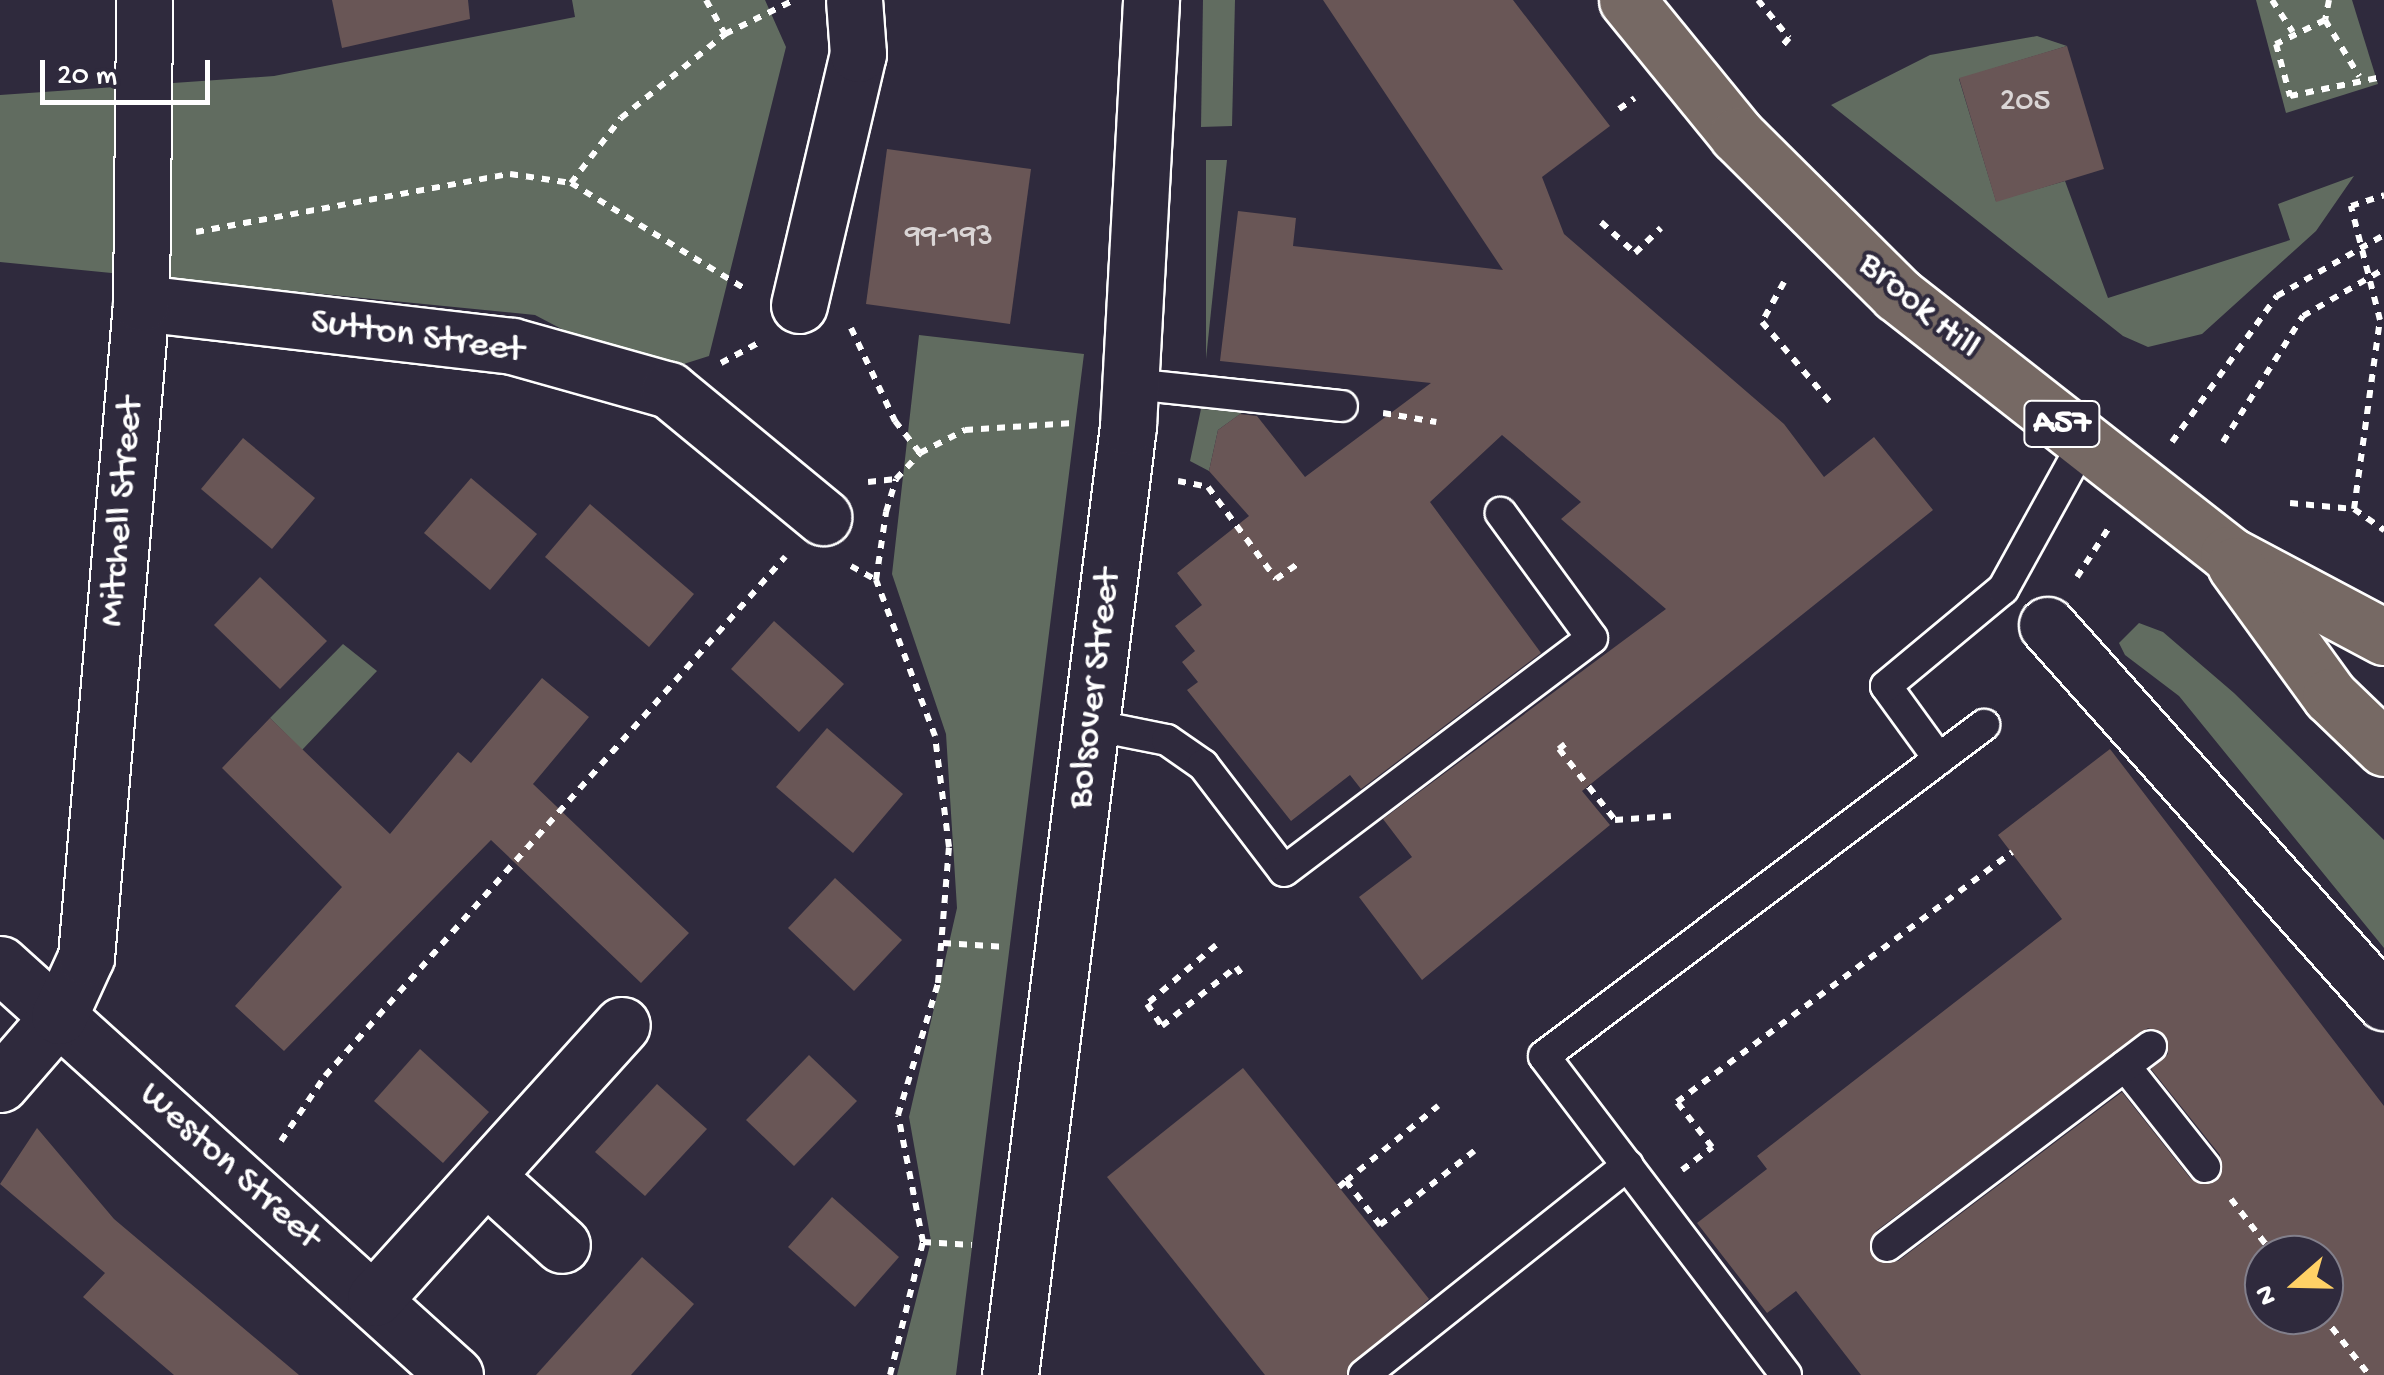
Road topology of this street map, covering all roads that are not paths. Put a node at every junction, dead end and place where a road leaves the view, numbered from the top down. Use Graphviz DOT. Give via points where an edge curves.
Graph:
graph roads {
  1 [pos="144,0"];
  2 [pos="854,0"];
  3 [pos="1151,0"];
  4 [pos="1639,6"];
  5 [pos="141,303"];
  6 [pos="799,305"];
  7 [pos="1132,384"];
  8 [pos="1342,406"];
  9 [pos="2084,442"];
  10 [pos="1502,513"];
  11 [pos="823,517"];
  12 [pos="2228,554"];
  13 [pos="2047,624"];
  14 [pos="2384,637"];
  15 [pos="1092,725"];
  16 [pos="1984,725"];
  17 [pos="2384,748"];
  18 [pos="1939,759"];
  19 [pos="0,964"];
  20 [pos="2384,1002"];
  21 [pos="59,1016"];
  22 [pos="622,1026"];
  23 [pos="2151,1046"];
  24 [pos="2125,1066"];
  25 [pos="0,1084"];
  26 [pos="1628,1165"];
  27 [pos="2205,1166"];
  28 [pos="487,1177"];
  29 [pos="562,1245"];
  30 [pos="1887,1246"];
  31 [pos="375,1298"];
  32 [pos="434,1368"];
  33 [pos="1010,1375"];
  34 [pos="1364,1375"];
  35 [pos="1786,1375"];
  1 -- 5 [label="street, Mitchell Street"];
  2 -- 6 [label="street" via="858,54"];
  3 -- 7 [label="street, Bolsover Street"];
  4 -- 9 [label="main road, Brook Hill / A57" via="1737,135 1828,230"];
  5 -- 11 [label="street, Sutton Street" via="512,346 669,390"];
  5 -- 21 [label="street, Mitchell Street" via="86,957"];
  7 -- 8 [label="lane"];
  7 -- 15 [label="street, Bolsover Street"];
  9 -- 12 [label="main road, Brook Hill / A57"];
  9 -- 18 [label="lane" via="2003,590 1886,686"];
  10 -- 15 [label="lane" via="1592,638 1284,871 1203,764 1167,740"];
  12 -- 14 [label="main road, Brook Hill / A57"];
  12 -- 17 [label="main road, Brook Hill / A57" via="2330,696"];
  13 -- 20 [label="street"];
  15 -- 33 [label="street, Bolsover Street"];
  16 -- 18 [label="lane"];
  18 -- 26 [label="lane" via="1544,1056"];
  19 -- 21 [label="street, Weston Street"];
  21 -- 25 [label="street, Mitchell Street"];
  21 -- 31 [label="street, Weston Street"];
  22 -- 28 [label="street"];
  23 -- 24 [label="lane"];
  24 -- 27 [label="lane"];
  24 -- 30 [label="lane"];
  26 -- 34 [label="lane"];
  26 -- 35 [label="lane"];
  28 -- 29 [label="street"];
  28 -- 31 [label="street"];
  31 -- 32 [label="street, Weston Street"];
}
